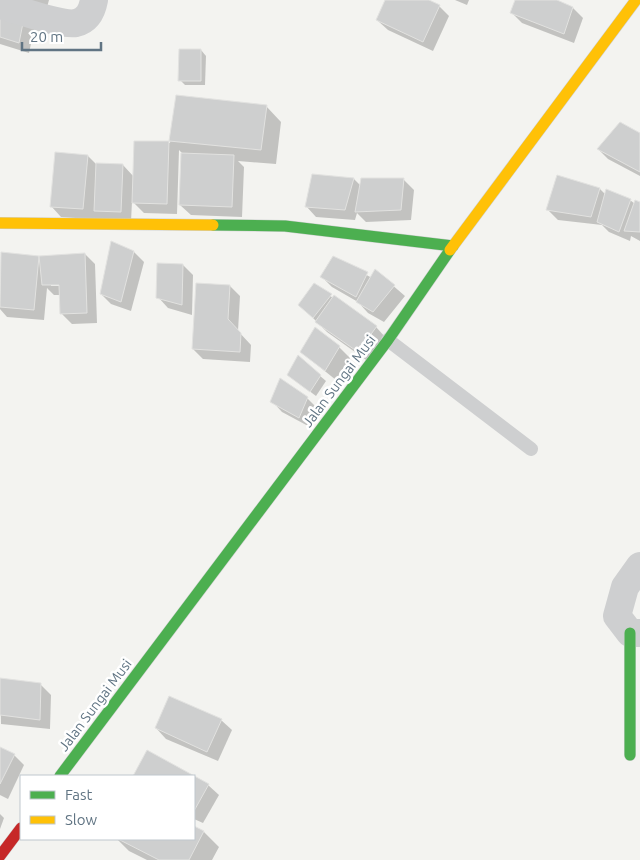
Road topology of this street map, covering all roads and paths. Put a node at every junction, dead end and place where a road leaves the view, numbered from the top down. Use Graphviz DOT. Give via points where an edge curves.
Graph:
graph roads {
  1 [pos="94,0"];
  2 [pos="636,0"];
  3 [pos="0,5"];
  4 [pos="0,223"];
  5 [pos="453,246"];
  6 [pos="388,340"];
  7 [pos="531,449"];
  8 [pos="640,566"];
  9 [pos="635,633"];
  10 [pos="630,755"];
  11 [pos="61,775"];
  12 [pos="20,829"];
  13 [pos="0,856"];
  1 -- 3 [label="street" via="85,19 70,24"];
  2 -- 5 [label="street, Jalan Sungai Musi"];
  4 -- 5 [label="street" via="285,226"];
  5 -- 6 [label="street, Jalan Sungai Musi"];
  6 -- 7 [label="lane"];
  6 -- 11 [label="street, Jalan Sungai Musi"];
  8 -- 9 [label="street" via="625,587 617,616"];
  9 -- 10 [label="street"];
  12 -- 13 [label="street"];
}
